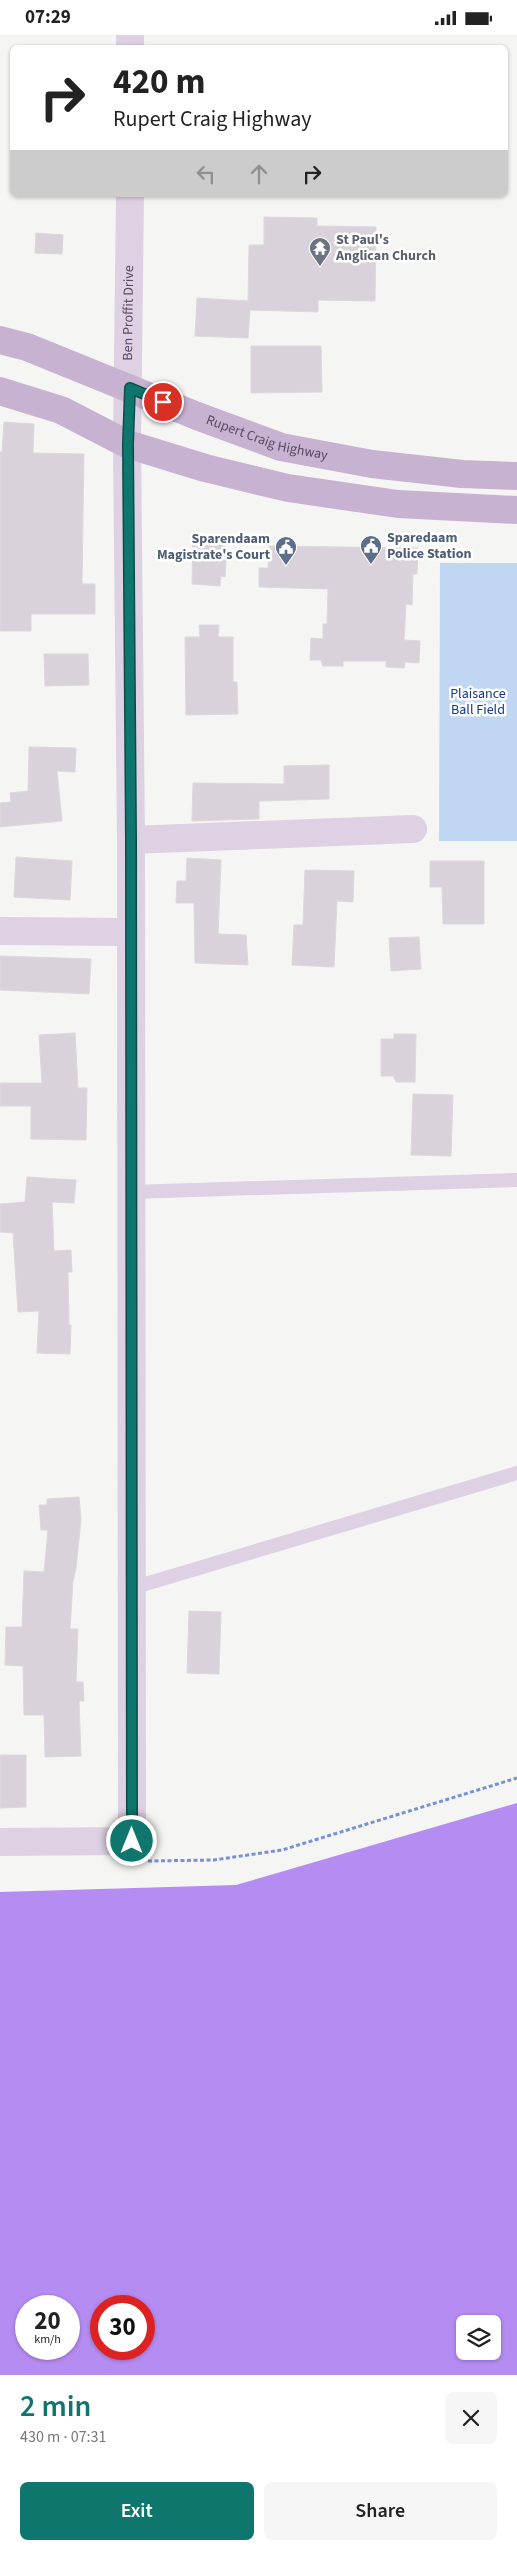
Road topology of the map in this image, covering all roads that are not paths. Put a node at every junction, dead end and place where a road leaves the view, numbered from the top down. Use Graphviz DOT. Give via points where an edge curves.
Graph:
graph roads {
  1 [pos="130,197"];
  2 [pos="0,341"];
  3 [pos="130,388"];
  4 [pos="0,391"];
  5 [pos="128,444"];
  6 [pos="517,476"];
  7 [pos="517,510"];
  8 [pos="414,829"];
  9 [pos="131,840"];
  10 [pos="0,931"];
  11 [pos="131,932"];
  12 [pos="517,1181"];
  13 [pos="131,1192"];
  14 [pos="517,1473"];
  15 [pos="132,1588"];
  16 [pos="0,1842"];
  1 -- 3 [label="street, Ben Proffit Drive"];
  2 -- 3 [label="main road, Rupert Craig Highway" via="28,347"];
  3 -- 5 [label="street, Ben Proffit Drive"];
  3 -- 6 [label="main road, Rupert Craig Highway" via="281,447 372,464 462,474"];
  4 -- 5 [label="main road" via="62,410"];
  5 -- 7 [label="main road" via="205,468 288,488 398,504"];
  5 -- 9 [label="street, Ben Proffit Drive"];
  8 -- 9 [label="street"];
  9 -- 11 [label="street, Ben Proffit Drive"];
  10 -- 11 [label="street"];
  11 -- 13 [label="street, Ben Proffit Drive"];
  12 -- 13 [label="lane"];
  13 -- 15 [label="street, Ben Proffit Drive"];
  14 -- 15 [label="lane"];
  15 -- 16 [label="street, Ben Proffit Drive" via="132,1841"];
}
